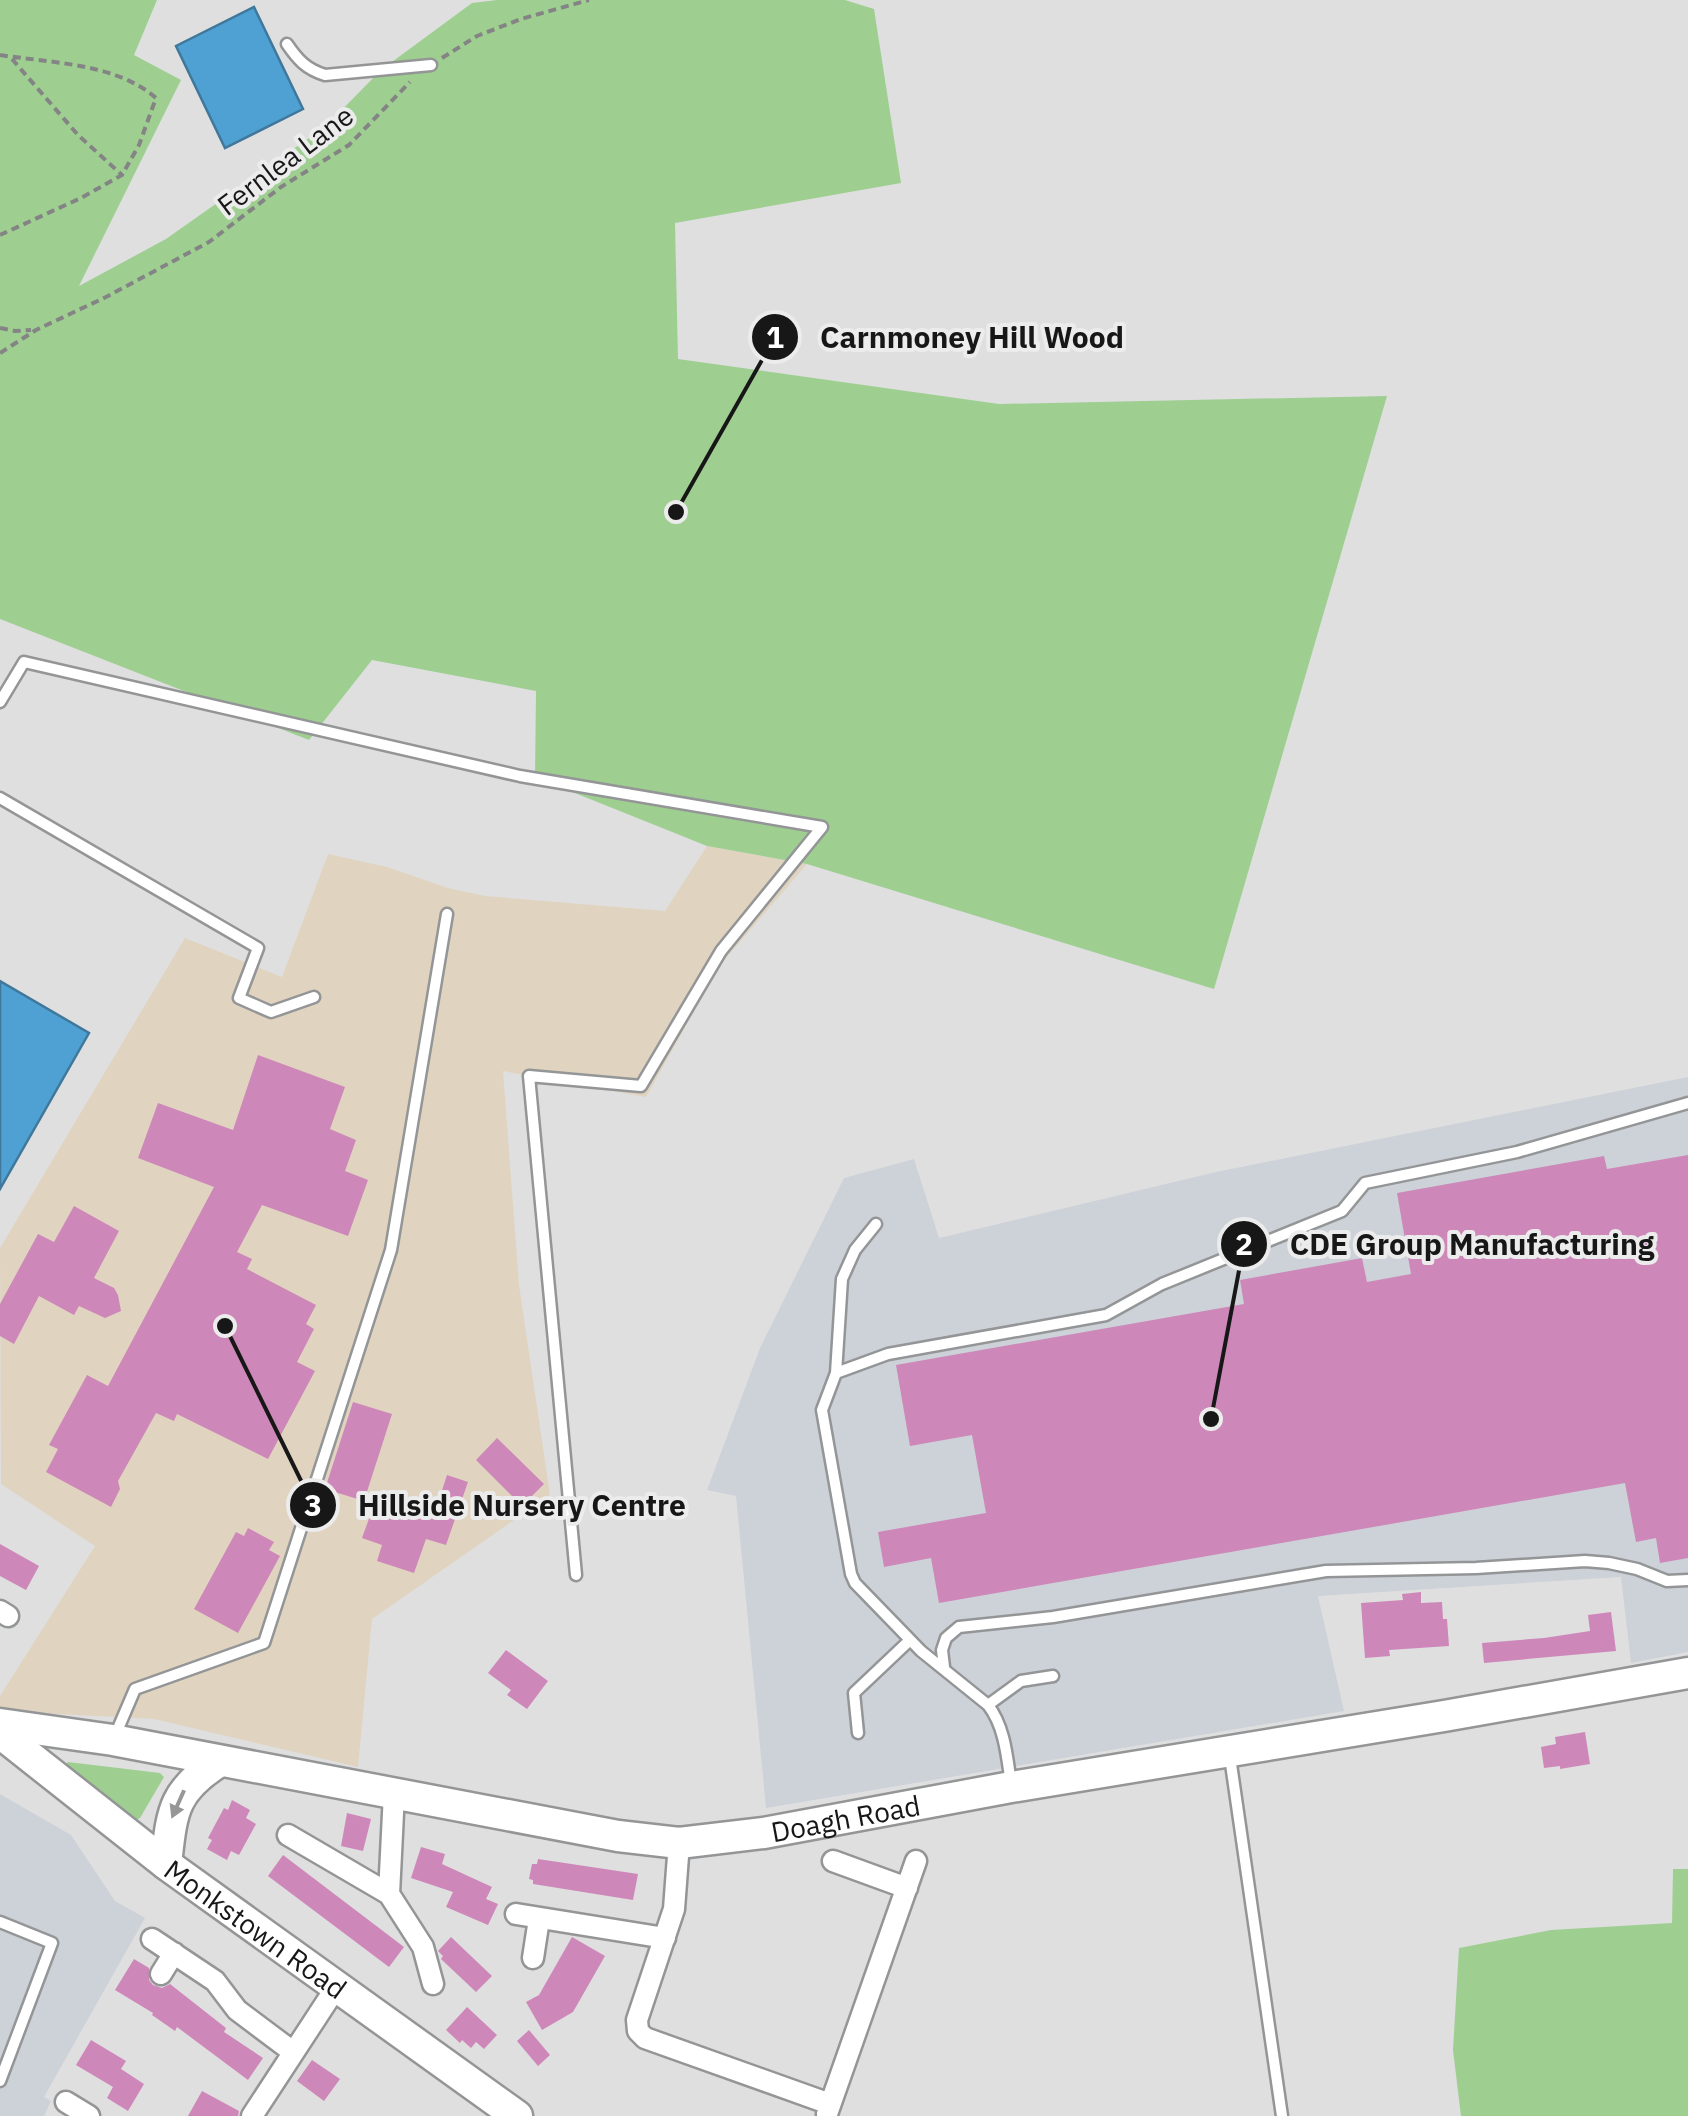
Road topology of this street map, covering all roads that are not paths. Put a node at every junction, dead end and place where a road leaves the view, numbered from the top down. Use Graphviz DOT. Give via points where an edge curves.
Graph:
graph roads {
  1 [pos="287,44"];
  2 [pos="430,65"];
  3 [pos="0,702"];
  4 [pos="0,798"];
  5 [pos="448,914"];
  6 [pos="314,998"];
  7 [pos="1688,1103"];
  8 [pos="876,1224"];
  9 [pos="836,1373"];
  10 [pos="576,1575"];
  11 [pos="1688,1580"];
  12 [pos="910,1640"];
  13 [pos="944,1667"];
  14 [pos="1688,1673"];
  15 [pos="1053,1676"];
  16 [pos="988,1705"];
  17 [pos="0,1724"];
  18 [pos="0,1733"];
  19 [pos="858,1733"];
  20 [pos="113,1740"];
  21 [pos="1229,1751"];
  22 [pos="220,1761"];
  23 [pos="1012,1786"];
  24 [pos="394,1793"];
  25 [pos="288,1835"];
  26 [pos="679,1842"];
  27 [pos="834,1861"];
  28 [pos="916,1861"];
  29 [pos="166,1864"];
  30 [pos="907,1888"];
  31 [pos="389,1894"];
  32 [pos="516,1914"];
  33 [pos="540,1918"];
  34 [pos="0,1922"];
  35 [pos="152,1938"];
  36 [pos="665,1938"];
  37 [pos="174,1953"];
  38 [pos="534,1958"];
  39 [pos="161,1974"];
  40 [pos="433,1984"];
  41 [pos="337,1986"];
  42 [pos="293,2052"];
  43 [pos="0,2081"];
  44 [pos="66,2102"];
  45 [pos="828,2110"];
  46 [pos="90,2116"];
  47 [pos="252,2116"];
  48 [pos="517,2116"];
  49 [pos="1282,2116"];
  1 -- 2 [label="lane" via="309,70 324,76"];
  3 -- 10 [label="lane" via="24,662 520,776 822,827 721,951 641,1086 530,1076"];
  4 -- 6 [label="lane" via="258,948 239,998 271,1012"];
  5 -- 20 [label="lane" via="390,1250 264,1643 135,1690"];
  7 -- 9 [label="lane" via="1518,1152 1366,1183 1342,1211 1162,1284 1106,1315 888,1354"];
  8 -- 9 [label="lane" via="842,1279"];
  9 -- 12 [label="lane" via="822,1410 851,1574"];
  11 -- 13 [label="lane" via="1585,1562 1326,1571 1053,1618 959,1626 946,1638"];
  12 -- 13 [label="lane"];
  12 -- 19 [label="lane" via="854,1693"];
  13 -- 16 [label="lane"];
  14 -- 21 [label="main road, Doagh Road"];
  15 -- 16 [label="lane" via="1021,1681"];
  16 -- 23 [label="lane"];
  17 -- 20 [label="main road, Doagh Road"];
  18 -- 29 [label="main road, Monkstown Road"];
  20 -- 22 [label="main road, Doagh Road"];
  21 -- 23 [label="main road, Doagh Road"];
  21 -- 49 [label="lane"];
  22 -- 24 [label="main road, Doagh Road"];
  22 -- 29 [label="main road, one-way" via="183,1790 170,1822"];
  23 -- 26 [label="main road, Doagh Road" via="764,1833"];
  24 -- 26 [label="main road, Doagh Road"];
  24 -- 31 [label="street"];
  25 -- 31 [label="street"];
  26 -- 36 [label="street"];
  27 -- 30 [label="street"];
  28 -- 30 [label="street"];
  29 -- 41 [label="main road, Monkstown Road"];
  30 -- 45 [label="street"];
  31 -- 40 [label="street" via="423,1946"];
  32 -- 33 [label="street"];
  33 -- 36 [label="street"];
  33 -- 38 [label="street"];
  34 -- 43 [label="lane" via="52,1943"];
  35 -- 37 [label="street"];
  36 -- 45 [label="street" via="638,2031"];
  37 -- 39 [label="street"];
  37 -- 42 [label="street" via="215,1980 238,2010"];
  41 -- 42 [label="street"];
  41 -- 48 [label="main road, Monkstown Road"];
  42 -- 47 [label="street"];
  44 -- 46 [label="street"];
}
